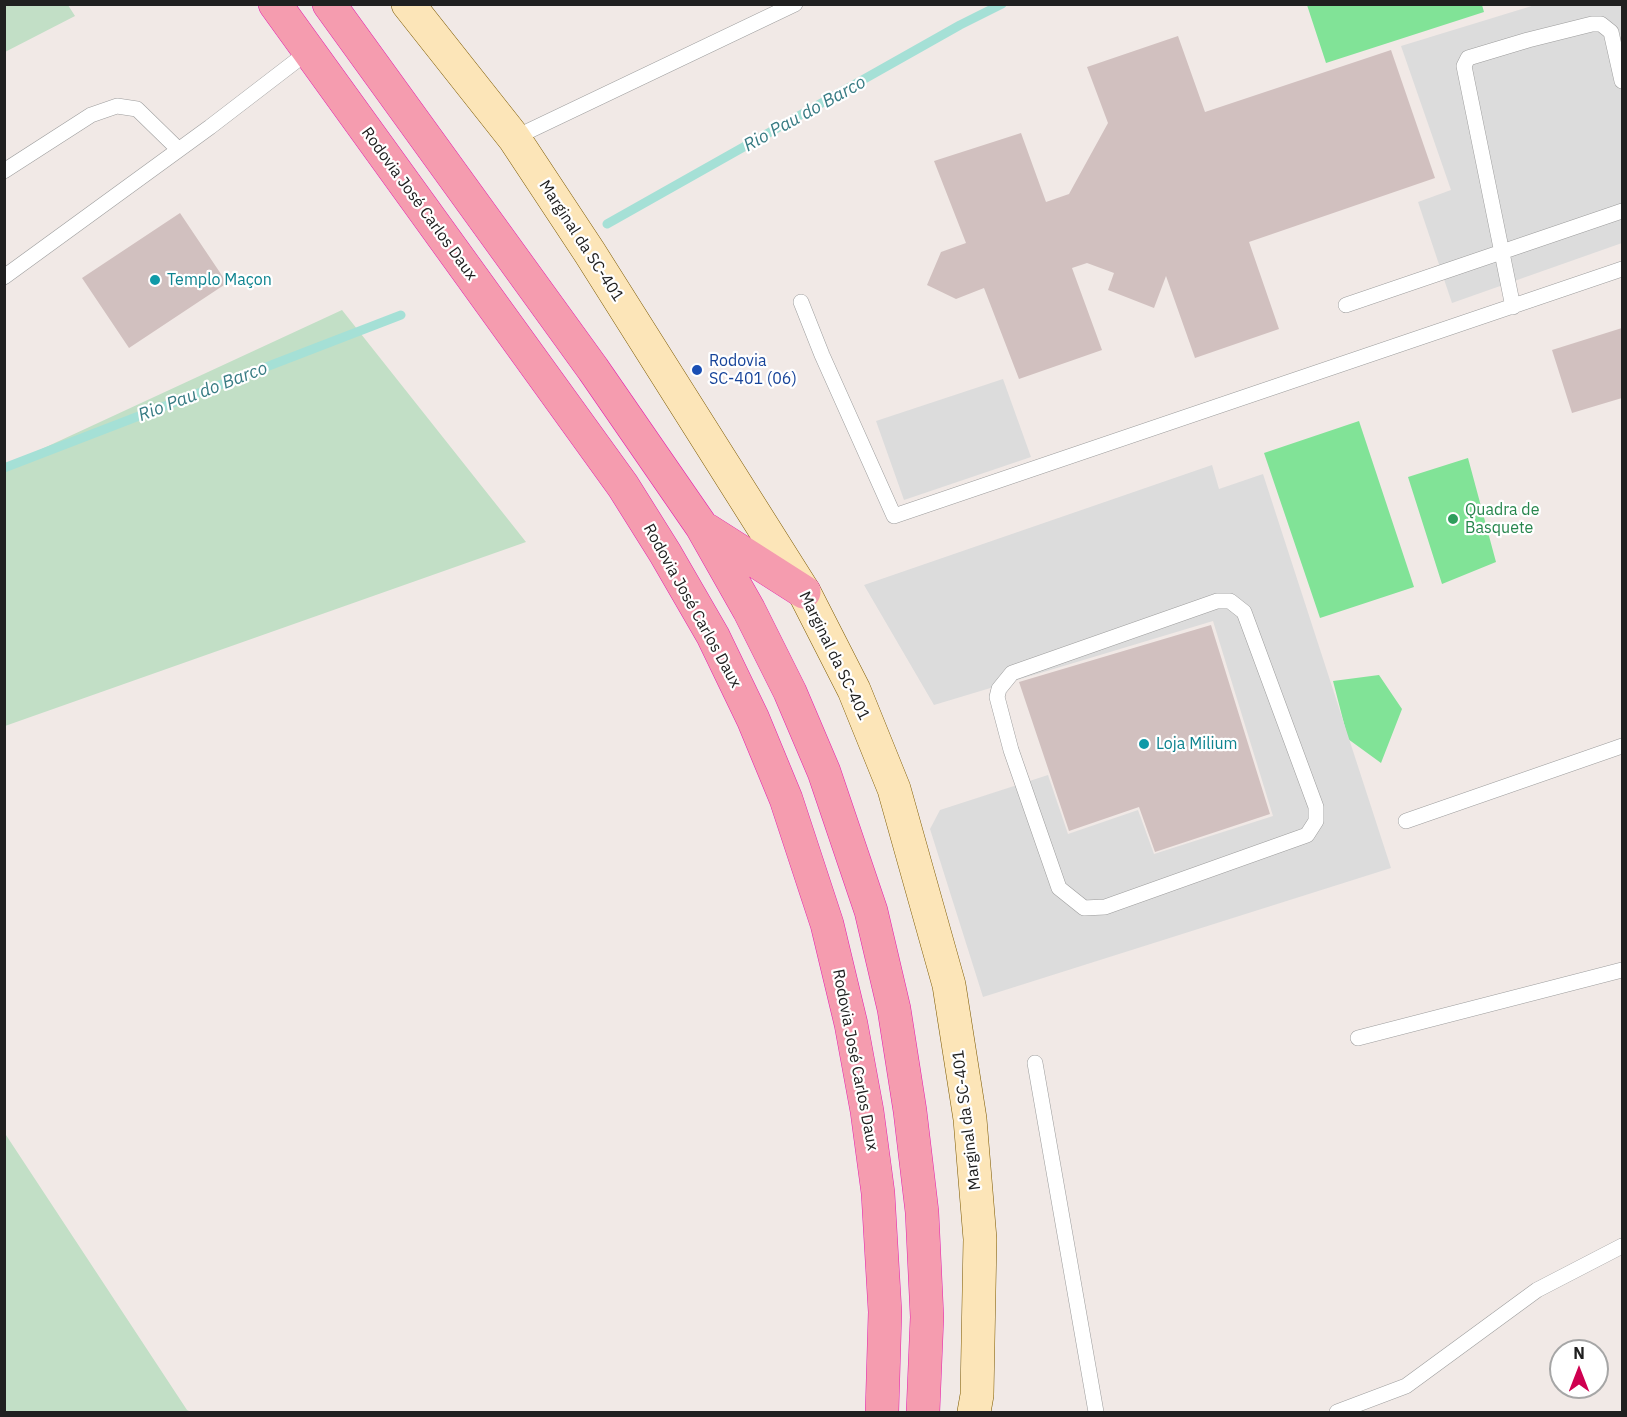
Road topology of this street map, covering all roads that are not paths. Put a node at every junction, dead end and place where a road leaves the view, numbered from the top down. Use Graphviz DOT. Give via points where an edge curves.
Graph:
graph roads {
  1 [pos="275,4"];
  2 [pos="329,4"];
  3 [pos="408,4"];
  4 [pos="795,4"];
  5 [pos="309,51"];
  6 [pos="1623,81"];
  7 [pos="514,138"];
  8 [pos="178,149"];
  9 [pos="4,171"];
  10 [pos="1623,211"];
  11 [pos="1502,253"];
  12 [pos="1623,269"];
  13 [pos="4,277"];
  14 [pos="801,302"];
  15 [pos="1346,305"];
  16 [pos="1513,307"];
  17 [pos="702,527"];
  18 [pos="804,592"];
  19 [pos="997,697"];
  20 [pos="1623,747"];
  21 [pos="1406,821"];
  22 [pos="1623,970"];
  23 [pos="1358,1038"];
  24 [pos="1035,1063"];
  25 [pos="1623,1246"];
  26 [pos="882,1413"];
  27 [pos="923,1413"];
  28 [pos="974,1413"];
  29 [pos="1096,1413"];
  30 [pos="1337,1413"];
  1 -- 5 [label="highway, Rodovia José Carlos Daux"];
  2 -- 17 [label="highway"];
  3 -- 7 [label="main road, Marginal da SC-401"];
  4 -- 7 [label="lane"];
  5 -- 8 [label="lane"];
  5 -- 26 [label="highway, Rodovia José Carlos Daux" via="623,486 713,636 753,719 786,799 827,924 855,1046 878,1193 885,1312"];
  6 -- 11 [label="lane" via="1611,32 1601,24 1468,58 1465,76"];
  7 -- 18 [label="main road, Marginal da SC-401"];
  8 -- 9 [label="lane" via="137,109 117,106 91,115"];
  8 -- 13 [label="lane"];
  10 -- 11 [label="lane"];
  11 -- 15 [label="lane"];
  11 -- 16 [label="lane"];
  12 -- 16 [label="lane"];
  14 -- 16 [label="lane" via="894,516"];
  17 -- 18 [label="highway"];
  17 -- 27 [label="highway" via="790,692 824,772 871,911 894,1009 922,1212 927,1317"];
  18 -- 28 [label="main road, Marginal da SC-401" via="854,690 894,789 949,986 970,1119 980,1239"];
  19 -- 19 [label="lane" via="1012,674 1217,601 1230,601 1244,612 1316,807 1316,821 1307,835 1105,907 1084,908 1059,888 1011,750"];
  20 -- 21 [label="lane"];
  22 -- 23 [label="lane"];
  24 -- 29 [label="lane"];
  25 -- 30 [label="lane" via="1537,1290 1406,1386"];
}
